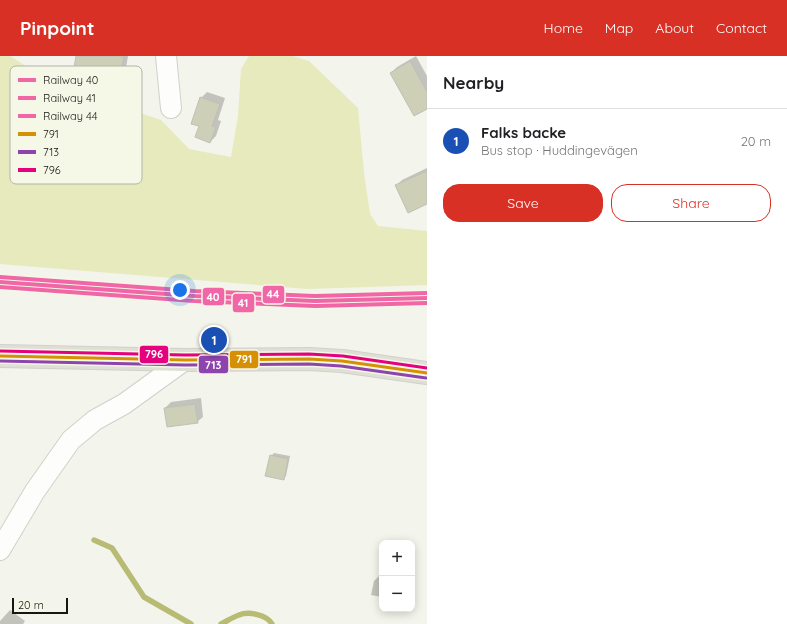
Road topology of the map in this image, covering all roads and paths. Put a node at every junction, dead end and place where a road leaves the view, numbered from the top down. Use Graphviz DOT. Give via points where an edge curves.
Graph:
graph roads {
  1 [pos="166,56"];
  2 [pos="171,108"];
  3 [pos="0,356"];
  4 [pos="185,360"];
  5 [pos="427,373"];
  6 [pos="0,550"];
  1 -- 2 [label="street"];
  3 -- 4 [label="main road"];
  4 -- 5 [label="main road" via="342,361"];
  4 -- 6 [label="street" via="124,404 95,420 71,440 35,491"];
}
